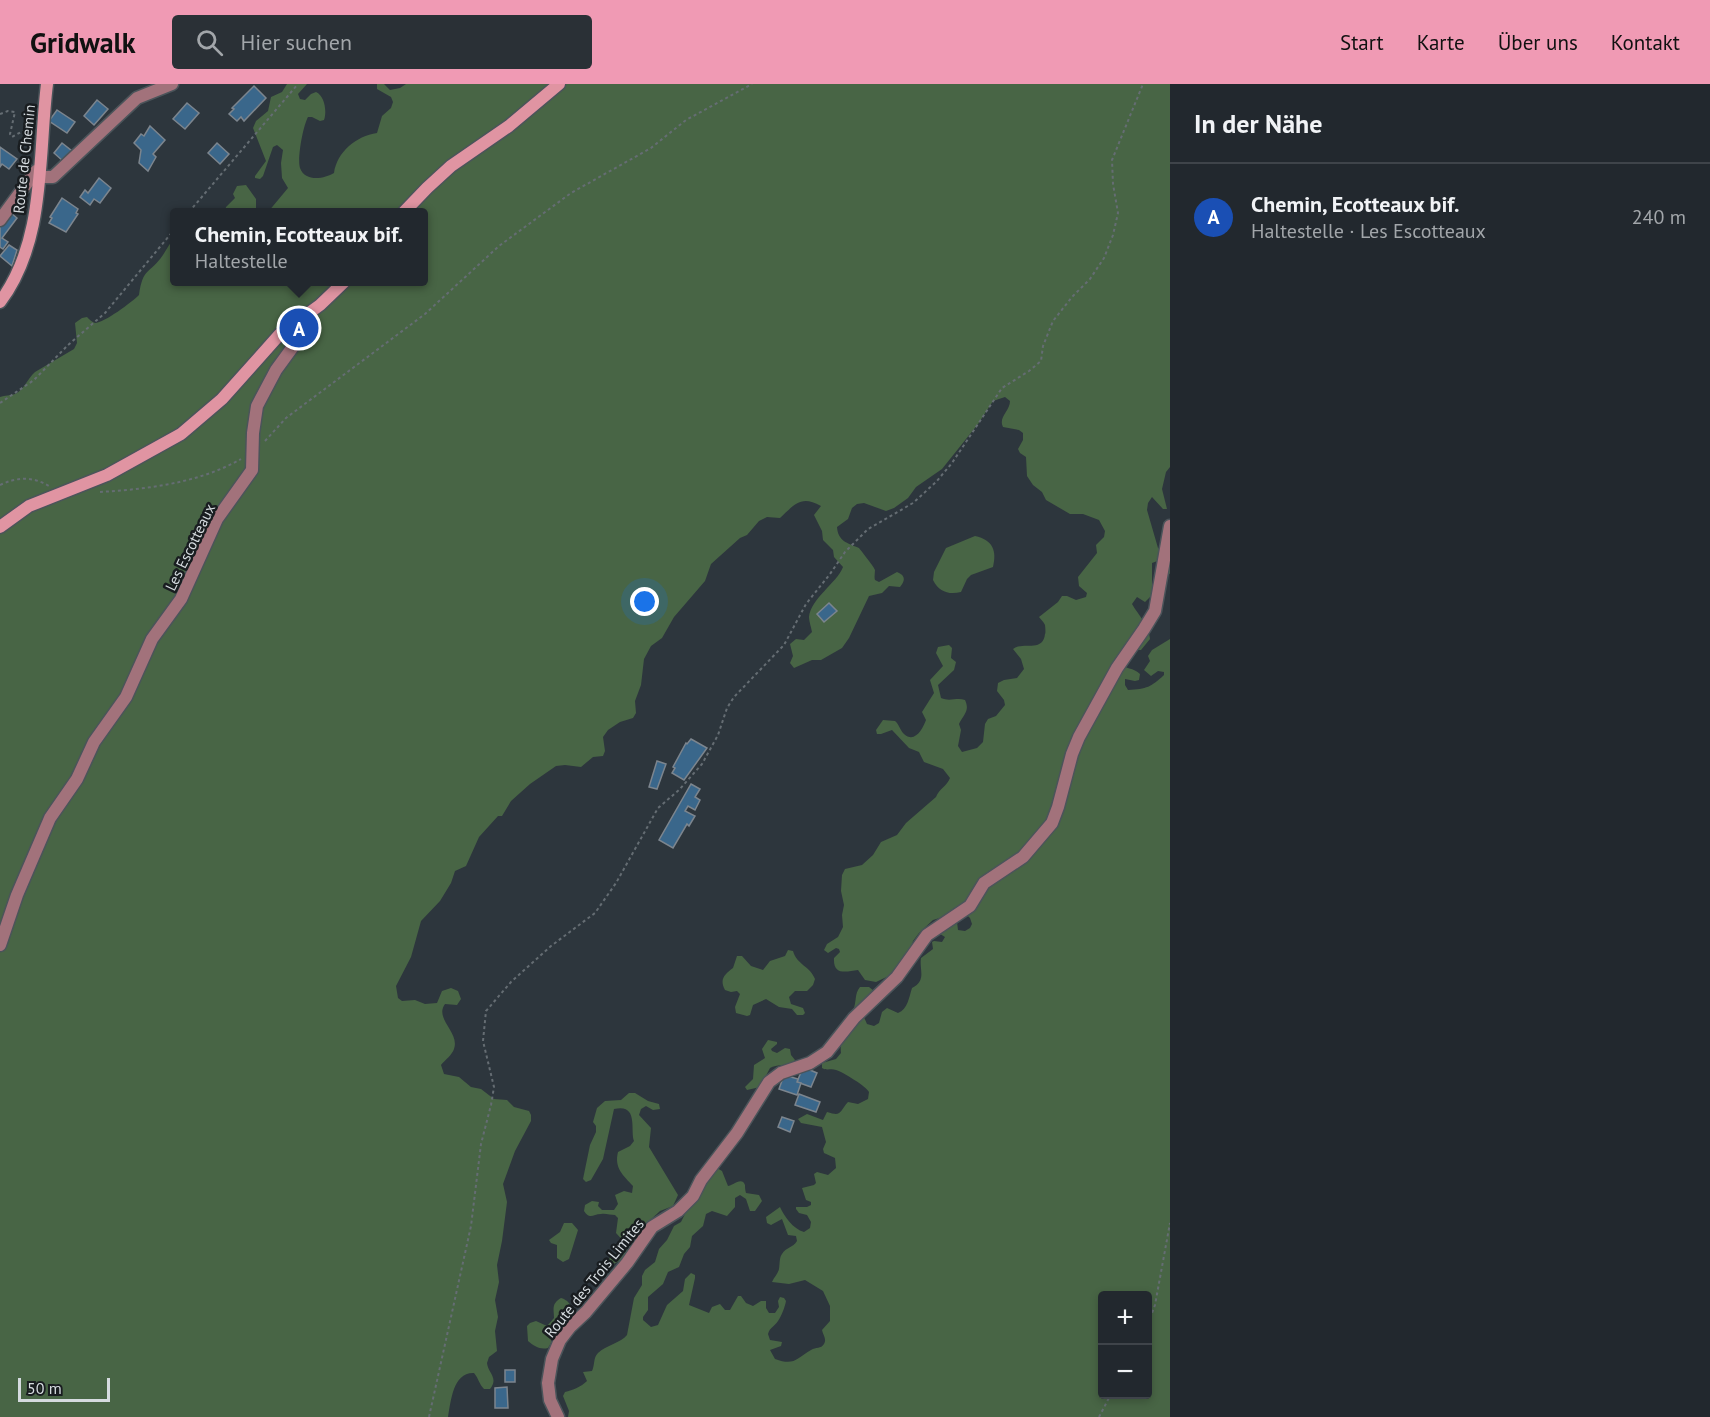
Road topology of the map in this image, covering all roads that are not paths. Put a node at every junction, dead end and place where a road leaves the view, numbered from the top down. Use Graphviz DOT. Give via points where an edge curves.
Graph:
graph roads {
  1 [pos="47,84"];
  2 [pos="151,84"];
  3 [pos="172,84"];
  4 [pos="558,84"];
  5 [pos="137,98"];
  6 [pos="39,174"];
  7 [pos="409,208"];
  8 [pos="0,220"];
  9 [pos="340,286"];
  10 [pos="0,302"];
  11 [pos="300,318"];
  12 [pos="1170,526"];
  13 [pos="0,527"];
  14 [pos="0,945"];
  15 [pos="558,1417"];
  1 -- 6 [label="street, Route de Chemin"];
  2 -- 5 [label="street"];
  3 -- 5 [label="street"];
  4 -- 7 [label="street" via="509,126 451,166"];
  5 -- 6 [label="street" via="53,177"];
  6 -- 8 [label="street" via="36,171"];
  6 -- 10 [label="street, Route de Chemin" via="24,255"];
  9 -- 11 [label="street"];
  11 -- 13 [label="street" via="280,334 217,405 181,434 107,475 29,506"];
  11 -- 14 [label="street, Les Escotteaux" via="303,333 276,370 257,406 252,470 217,519 181,599 152,639 126,697 94,742 77,779 50,818"];
  12 -- 15 [label="street, Route des Trois Limites" via="1155,611 1117,668 1079,737 1052,823 1023,857 984,883 970,906 927,935 897,977 821,1057 769,1082 688,1201 652,1227 627,1263 563,1335 552,1359 548,1383"];
}
